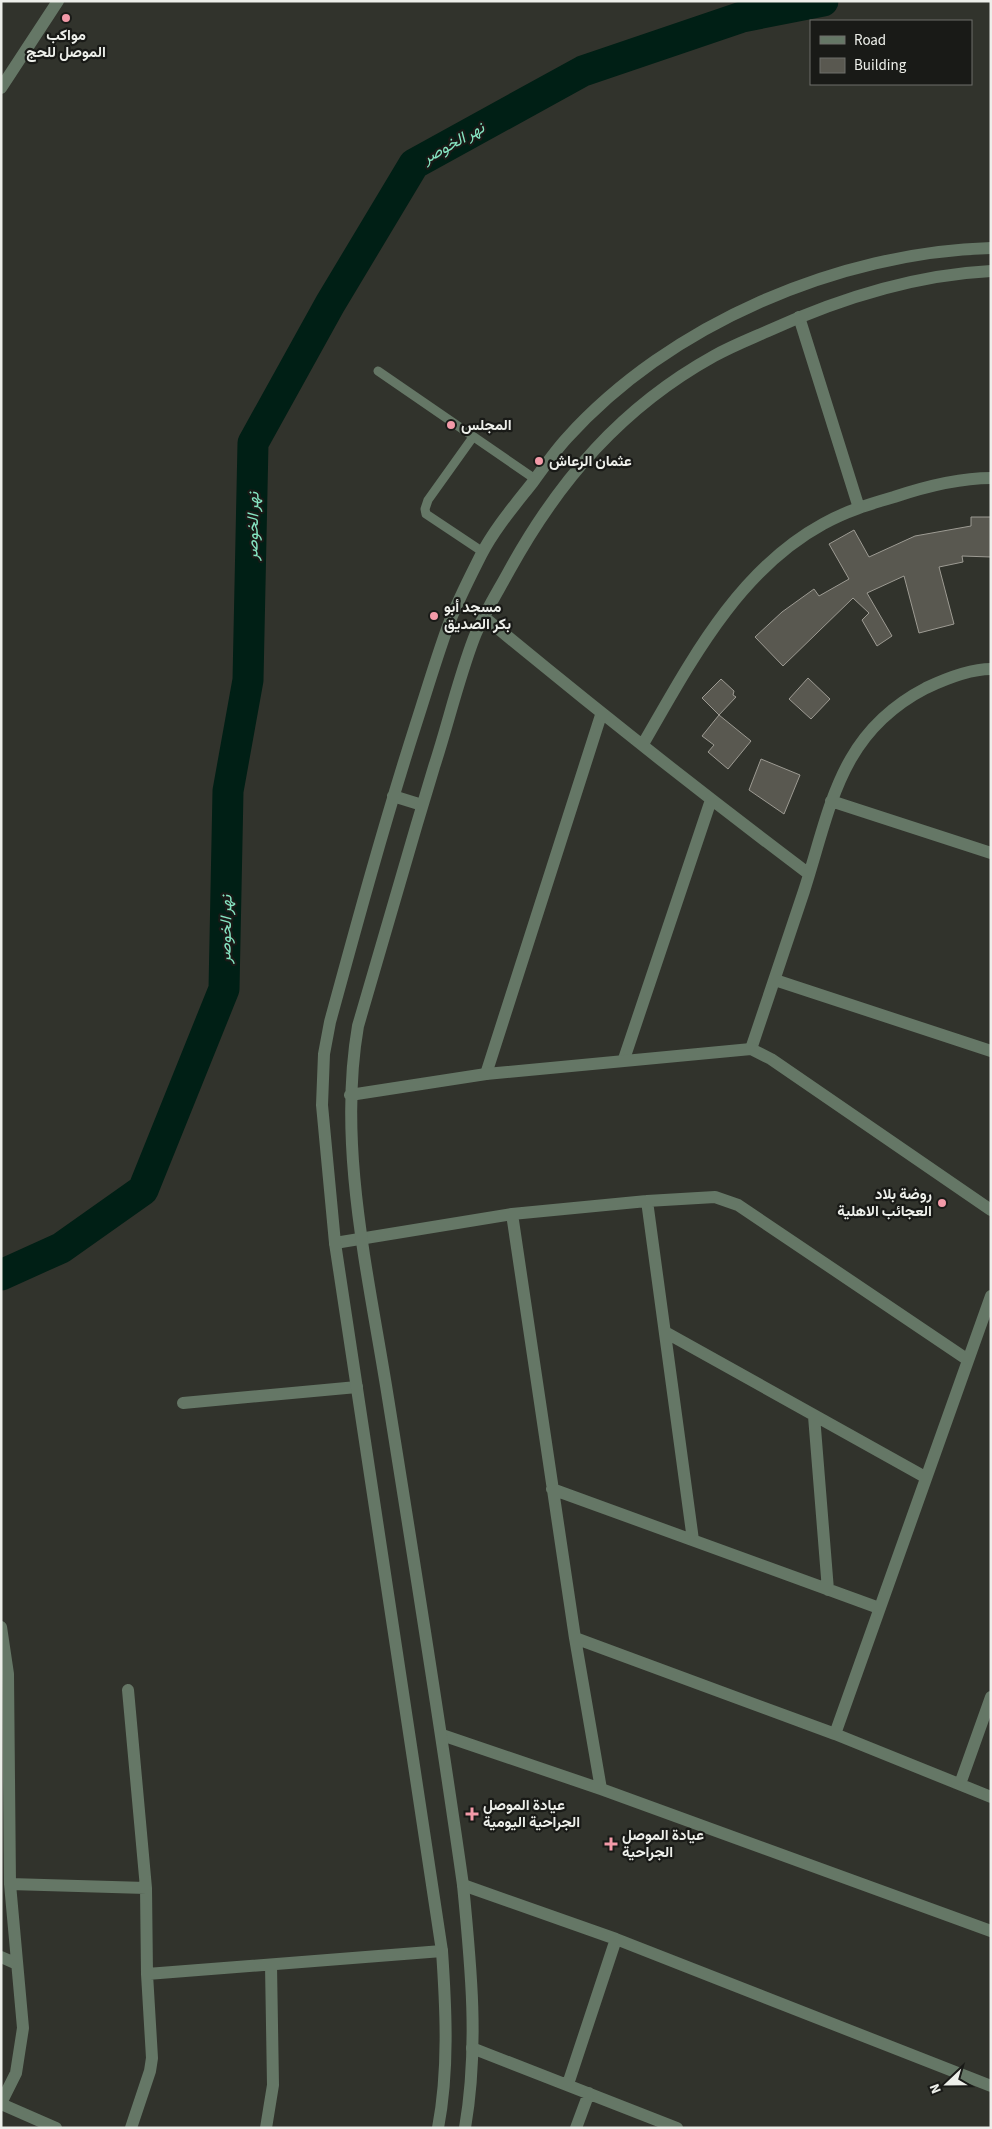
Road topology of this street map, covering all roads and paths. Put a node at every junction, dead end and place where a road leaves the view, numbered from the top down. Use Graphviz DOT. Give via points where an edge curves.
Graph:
graph roads {
  1 [pos="58,1"];
  2 [pos="1,88"];
  3 [pos="991,248"];
  4 [pos="991,271"];
  5 [pos="799,317"];
  6 [pos="378,371"];
  7 [pos="474,437"];
  8 [pos="991,478"];
  9 [pos="535,479"];
  10 [pos="859,508"];
  11 [pos="483,552"];
  12 [pos="484,617"];
  13 [pos="991,669"];
  14 [pos="601,715"];
  15 [pos="643,744"];
  16 [pos="393,796"];
  17 [pos="711,800"];
  18 [pos="831,801"];
  19 [pos="422,805"];
  20 [pos="991,853"];
  21 [pos="809,874"];
  22 [pos="774,980"];
  23 [pos="751,1049"];
  24 [pos="991,1051"];
  25 [pos="624,1059"];
  26 [pos="486,1074"];
  27 [pos="350,1095"];
  28 [pos="647,1201"];
  29 [pos="991,1210"];
  30 [pos="512,1214"];
  31 [pos="363,1238"];
  32 [pos="335,1243"];
  33 [pos="991,1296"];
  34 [pos="665,1332"];
  35 [pos="968,1360"];
  36 [pos="357,1387"];
  37 [pos="183,1403"];
  38 [pos="814,1416"];
  39 [pos="925,1477"];
  40 [pos="552,1489"];
  41 [pos="693,1540"];
  42 [pos="828,1590"];
  43 [pos="879,1608"];
  44 [pos="1,1627"];
  45 [pos="575,1638"];
  46 [pos="5,1675"];
  47 [pos="128,1690"];
  48 [pos="991,1698"];
  49 [pos="835,1734"];
  50 [pos="442,1735"];
  51 [pos="960,1784"];
  52 [pos="601,1789"];
  53 [pos="991,1797"];
  54 [pos="1,1836"];
  55 [pos="10,1848"];
  56 [pos="10,1884"];
  57 [pos="464,1885"];
  58 [pos="146,1888"];
  59 [pos="991,1931"];
  60 [pos="616,1939"];
  61 [pos="442,1951"];
  62 [pos="1,1957"];
  63 [pos="17,1964"];
  64 [pos="271,1965"];
  65 [pos="147,1974"];
  66 [pos="472,2048"];
  67 [pos="989,2082"];
  68 [pos="568,2084"];
  69 [pos="589,2093"];
  70 [pos="1,2103"];
  71 [pos="56,2128"];
  72 [pos="131,2128"];
  73 [pos="266,2128"];
  74 [pos="438,2128"];
  75 [pos="465,2128"];
  76 [pos="576,2128"];
  77 [pos="676,2128"];
  1 -- 2 [label="street"];
  3 -- 9 [label="street" via="928,252 848,271 788,292 703,330 629,380 568,438"];
  4 -- 5 [label="street" via="890,287"];
  5 -- 10 [label="street"];
  5 -- 12 [label="street" via="716,355 687,373 616,428 587,457 548,505"];
  6 -- 7 [label="lane"];
  7 -- 9 [label="lane"];
  7 -- 11 [label="lane" via="428,500 425,509 431,517"];
  8 -- 10 [label="street" via="917,490"];
  9 -- 11 [label="street"];
  10 -- 15 [label="street" via="823,524 780,554 743,590 702,643"];
  11 -- 16 [label="street" via="449,623"];
  12 -- 14 [label="street"];
  12 -- 19 [label="street" via="474,638"];
  13 -- 18 [label="street" via="944,679 906,699 873,726 848,761"];
  14 -- 15 [label="street"];
  14 -- 26 [label="street"];
  15 -- 17 [label="street"];
  16 -- 19 [label="street"];
  16 -- 32 [label="street" via="324,1054 323,1128"];
  17 -- 21 [label="street"];
  17 -- 25 [label="street"];
  18 -- 20 [label="street"];
  18 -- 21 [label="street"];
  19 -- 27 [label="street" via="358,1026"];
  21 -- 22 [label="street"];
  22 -- 23 [label="street"];
  22 -- 24 [label="street"];
  23 -- 25 [label="street"];
  23 -- 29 [label="street" via="771,1059"];
  25 -- 26 [label="street"];
  26 -- 27 [label="street"];
  27 -- 31 [label="street"];
  28 -- 30 [label="street"];
  28 -- 34 [label="street"];
  28 -- 35 [label="street" via="715,1197 738,1205"];
  30 -- 31 [label="street"];
  30 -- 40 [label="street"];
  31 -- 32 [label="street"];
  31 -- 50 [label="street"];
  32 -- 36 [label="street"];
  33 -- 35 [label="street"];
  34 -- 38 [label="street"];
  34 -- 41 [label="street"];
  35 -- 39 [label="street"];
  36 -- 37 [label="street"];
  36 -- 61 [label="street"];
  38 -- 39 [label="street"];
  38 -- 42 [label="street"];
  39 -- 43 [label="street"];
  40 -- 41 [label="street"];
  40 -- 45 [label="street"];
  41 -- 42 [label="street"];
  42 -- 43 [label="street"];
  43 -- 49 [label="street"];
  44 -- 46 [label="street"];
  45 -- 49 [label="street"];
  45 -- 52 [label="street"];
  46 -- 55 [label="street"];
  47 -- 58 [label="street"];
  48 -- 51 [label="street"];
  49 -- 51 [label="street"];
  50 -- 52 [label="street"];
  50 -- 57 [label="street"];
  51 -- 53 [label="street"];
  52 -- 59 [label="street"];
  54 -- 55 [label="street"];
  55 -- 56 [label="street"];
  56 -- 58 [label="street"];
  56 -- 63 [label="street"];
  57 -- 60 [label="street"];
  57 -- 66 [label="street" via="473,1993"];
  58 -- 65 [label="street"];
  60 -- 67 [label="street"];
  60 -- 68 [label="street"];
  61 -- 64 [label="street"];
  61 -- 74 [label="street" via="446,1998"];
  62 -- 63 [label="street"];
  63 -- 70 [label="street" via="23,2028 21,2050 16,2074"];
  64 -- 65 [label="street"];
  64 -- 73 [label="street" via="274,2070"];
  65 -- 72 [label="street" via="152,2058"];
  66 -- 68 [label="street"];
  66 -- 75 [label="street"];
  68 -- 69 [label="street"];
  69 -- 76 [label="street"];
  69 -- 77 [label="street"];
  70 -- 71 [label="street"];
}
